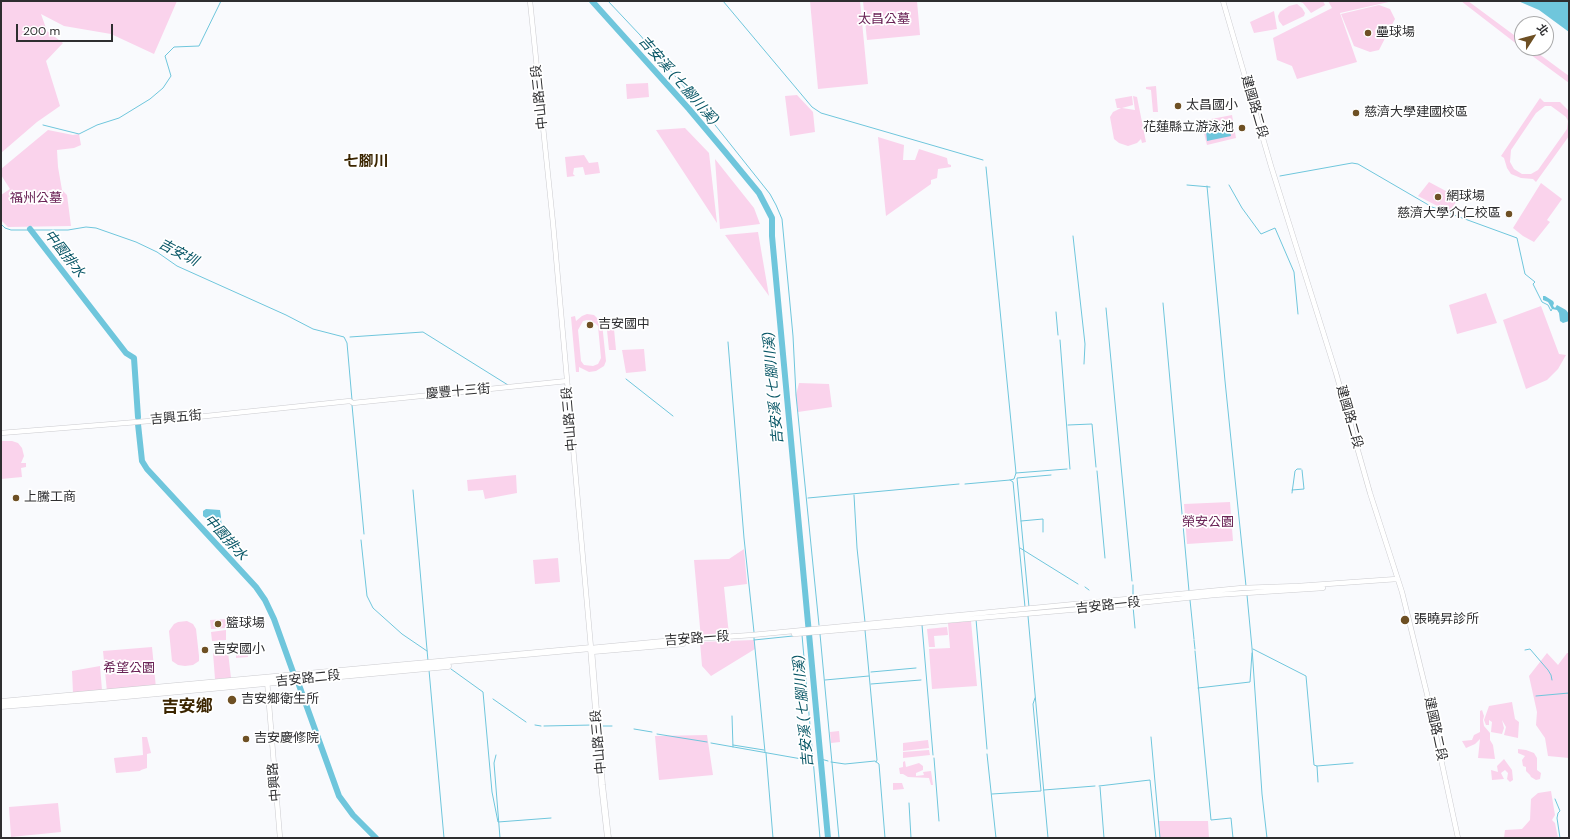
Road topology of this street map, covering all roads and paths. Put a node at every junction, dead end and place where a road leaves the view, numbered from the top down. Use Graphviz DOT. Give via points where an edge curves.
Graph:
graph roads {
  1 [pos="530,1"];
  2 [pos="1222,1"];
  3 [pos="567,381"];
  4 [pos="350,401"];
  5 [pos="1,433"];
  6 [pos="1397,580"];
  7 [pos="591,650"];
  8 [pos="267,681"];
  9 [pos="1,702"];
  10 [pos="1,706"];
  11 [pos="280,838"];
  12 [pos="608,838"];
  13 [pos="1458,838"];
  1 -- 3 [label="street, 中山路三段"];
  2 -- 6 [label="street, 建國路二段"];
  3 -- 4 [label="street, 慶豐十三街" via="353,403"];
  3 -- 7 [label="street, 中山路三段"];
  4 -- 5 [label="street, 吉興五街" via="187,418"];
  6 -- 7 [label="street, 吉安路一段" via="1242,588"];
  6 -- 13 [label="street, 建國路二段" via="1427,694"];
  7 -- 8 [label="main road, 吉安路二段"];
  7 -- 12 [label="main road, 中山路三段"];
  8 -- 9 [label="main road, 吉安路二段"];
  8 -- 10 [label="main road, 吉安路二段"];
  8 -- 11 [label="street, 中興路"];
}
